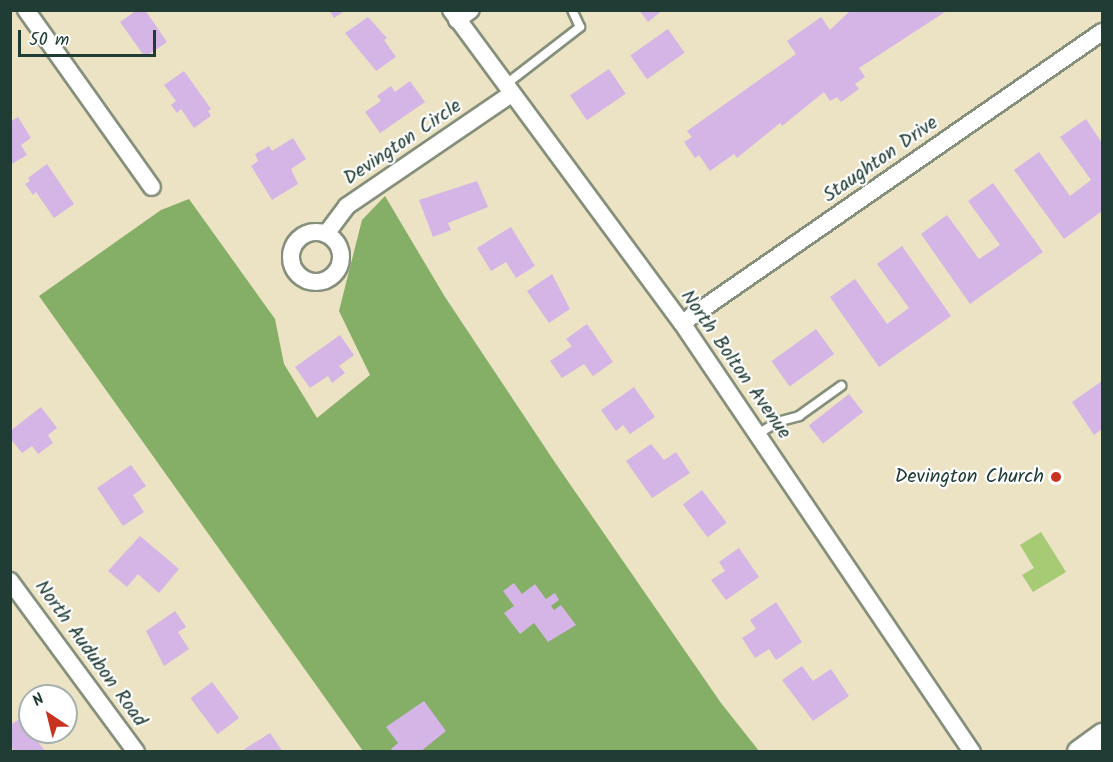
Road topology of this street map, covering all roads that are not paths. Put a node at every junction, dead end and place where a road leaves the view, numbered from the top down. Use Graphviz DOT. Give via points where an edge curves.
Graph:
graph roads {
  1 [pos="26,10"];
  2 [pos="572,10"];
  3 [pos="460,14"];
  4 [pos="1102,32"];
  5 [pos="508,89"];
  6 [pos="152,187"];
  7 [pos="326,234"];
  8 [pos="682,323"];
  9 [pos="841,386"];
  10 [pos="758,434"];
  11 [pos="10,581"];
  12 [pos="1102,735"];
  13 [pos="136,752"];
  14 [pos="972,752"];
  15 [pos="1079,752"];
  1 -- 6 [label="street"];
  2 -- 5 [label="lane" via="580,27"];
  3 -- 5 [label="street, North Bolton Avenue"];
  4 -- 8 [label="street, Staughton Drive"];
  5 -- 7 [label="street, Devington Circle" via="348,206"];
  5 -- 8 [label="street, North Bolton Avenue"];
  8 -- 10 [label="street, North Bolton Avenue"];
  9 -- 10 [label="lane" via="800,416 777,422"];
  10 -- 14 [label="street, North Bolton Avenue"];
  11 -- 13 [label="street, North Audubon Road"];
  12 -- 15 [label="main road"];
}
